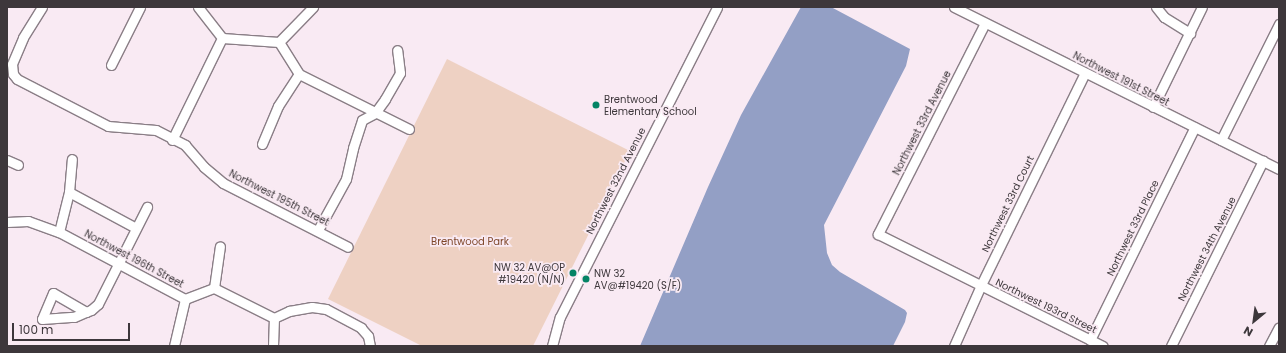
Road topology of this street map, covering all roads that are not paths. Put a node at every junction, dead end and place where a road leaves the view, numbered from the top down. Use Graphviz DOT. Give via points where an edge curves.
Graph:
graph roads {
  1 [pos="42,7"];
  2 [pos="140,7"];
  3 [pos="198,7"];
  4 [pos="313,7"];
  5 [pos="717,7"];
  6 [pos="954,7"];
  7 [pos="1156,7"];
  8 [pos="1202,7"];
  9 [pos="985,23"];
  10 [pos="1279,24"];
  11 [pos="1190,33"];
  12 [pos="222,38"];
  13 [pos="278,42"];
  14 [pos="397,50"];
  15 [pos="111,65"];
  16 [pos="1085,73"];
  17 [pos="299,74"];
  18 [pos="1153,107"];
  19 [pos="374,113"];
  20 [pos="1195,127"];
  21 [pos="409,129"];
  22 [pos="172,140"];
  23 [pos="1221,140"];
  24 [pos="262,144"];
  25 [pos="72,159"];
  26 [pos="7,160"];
  27 [pos="1263,161"];
  28 [pos="18,165"];
  29 [pos="1279,169"];
  30 [pos="69,192"];
  31 [pos="147,207"];
  32 [pos="7,222"];
  33 [pos="136,228"];
  34 [pos="318,230"];
  35 [pos="59,232"];
  36 [pos="878,234"];
  37 [pos="220,246"];
  38 [pos="348,246"];
  39 [pos="118,264"];
  40 [pos="980,285"];
  41 [pos="214,288"];
  42 [pos="185,299"];
  43 [pos="86,312"];
  44 [pos="274,318"];
  45 [pos="1279,327"];
  46 [pos="1090,340"];
  47 [pos="174,346"];
  48 [pos="273,346"];
  49 [pos="370,346"];
  50 [pos="552,346"];
  51 [pos="954,346"];
  52 [pos="1103,346"];
  53 [pos="1171,346"];
  54 [pos="1270,346"];
  1 -- 22 [label="street, Northwest 195th Street" via="23,38 12,64 17,79 108,126 156,130"];
  2 -- 15 [label="street"];
  3 -- 12 [label="street"];
  4 -- 13 [label="street"];
  5 -- 50 [label="street, Northwest 32nd Avenue" via="560,317"];
  6 -- 9 [label="street, Northwest 191st Street"];
  7 -- 11 [label="street" via="1164,17"];
  8 -- 11 [label="street"];
  9 -- 16 [label="street, Northwest 191st Street"];
  9 -- 36 [label="street, Northwest 33rd Avenue"];
  10 -- 23 [label="street"];
  11 -- 18 [label="street"];
  12 -- 13 [label="street"];
  12 -- 22 [label="street"];
  13 -- 17 [label="street"];
  14 -- 19 [label="street" via="400,73"];
  16 -- 18 [label="street, Northwest 191st Street"];
  16 -- 40 [label="street, Northwest 33rd Court"];
  17 -- 19 [label="street"];
  17 -- 24 [label="street" via="278,106"];
  18 -- 20 [label="street, Northwest 191st Street"];
  19 -- 21 [label="street"];
  19 -- 34 [label="street" via="362,120 346,179"];
  20 -- 23 [label="street, Northwest 191st Street"];
  20 -- 46 [label="street, Northwest 33rd Place"];
  22 -- 34 [label="street, Northwest 195th Street" via="185,145 204,168 223,183"];
  23 -- 27 [label="street, Northwest 191st Street"];
  25 -- 30 [label="street"];
  26 -- 28 [label="street"];
  27 -- 29 [label="street, Northwest 191st Street"];
  27 -- 53 [label="street, Northwest 34th Avenue"];
  30 -- 33 [label="street"];
  30 -- 35 [label="street"];
  31 -- 33 [label="street"];
  32 -- 35 [label="street, Northwest 196th Street" via="28,220"];
  33 -- 39 [label="street"];
  34 -- 38 [label="street, Northwest 195th Street"];
  35 -- 39 [label="street, Northwest 196th Street"];
  36 -- 40 [label="street, Northwest 193rd Street"];
  37 -- 41 [label="street"];
  39 -- 42 [label="street, Northwest 196th Street"];
  39 -- 43 [label="street" via="98,304"];
  40 -- 46 [label="street, Northwest 193rd Street"];
  40 -- 51 [label="street, Northwest 33rd Court"];
  41 -- 42 [label="street, Northwest 196th Street"];
  41 -- 44 [label="street"];
  42 -- 47 [label="street"];
  44 -- 48 [label="street"];
  44 -- 49 [label="street" via="289,311 312,307 326,310 361,328 368,336"];
  45 -- 54 [label="street"];
  46 -- 52 [label="street, Northwest 193rd Street"];
}
